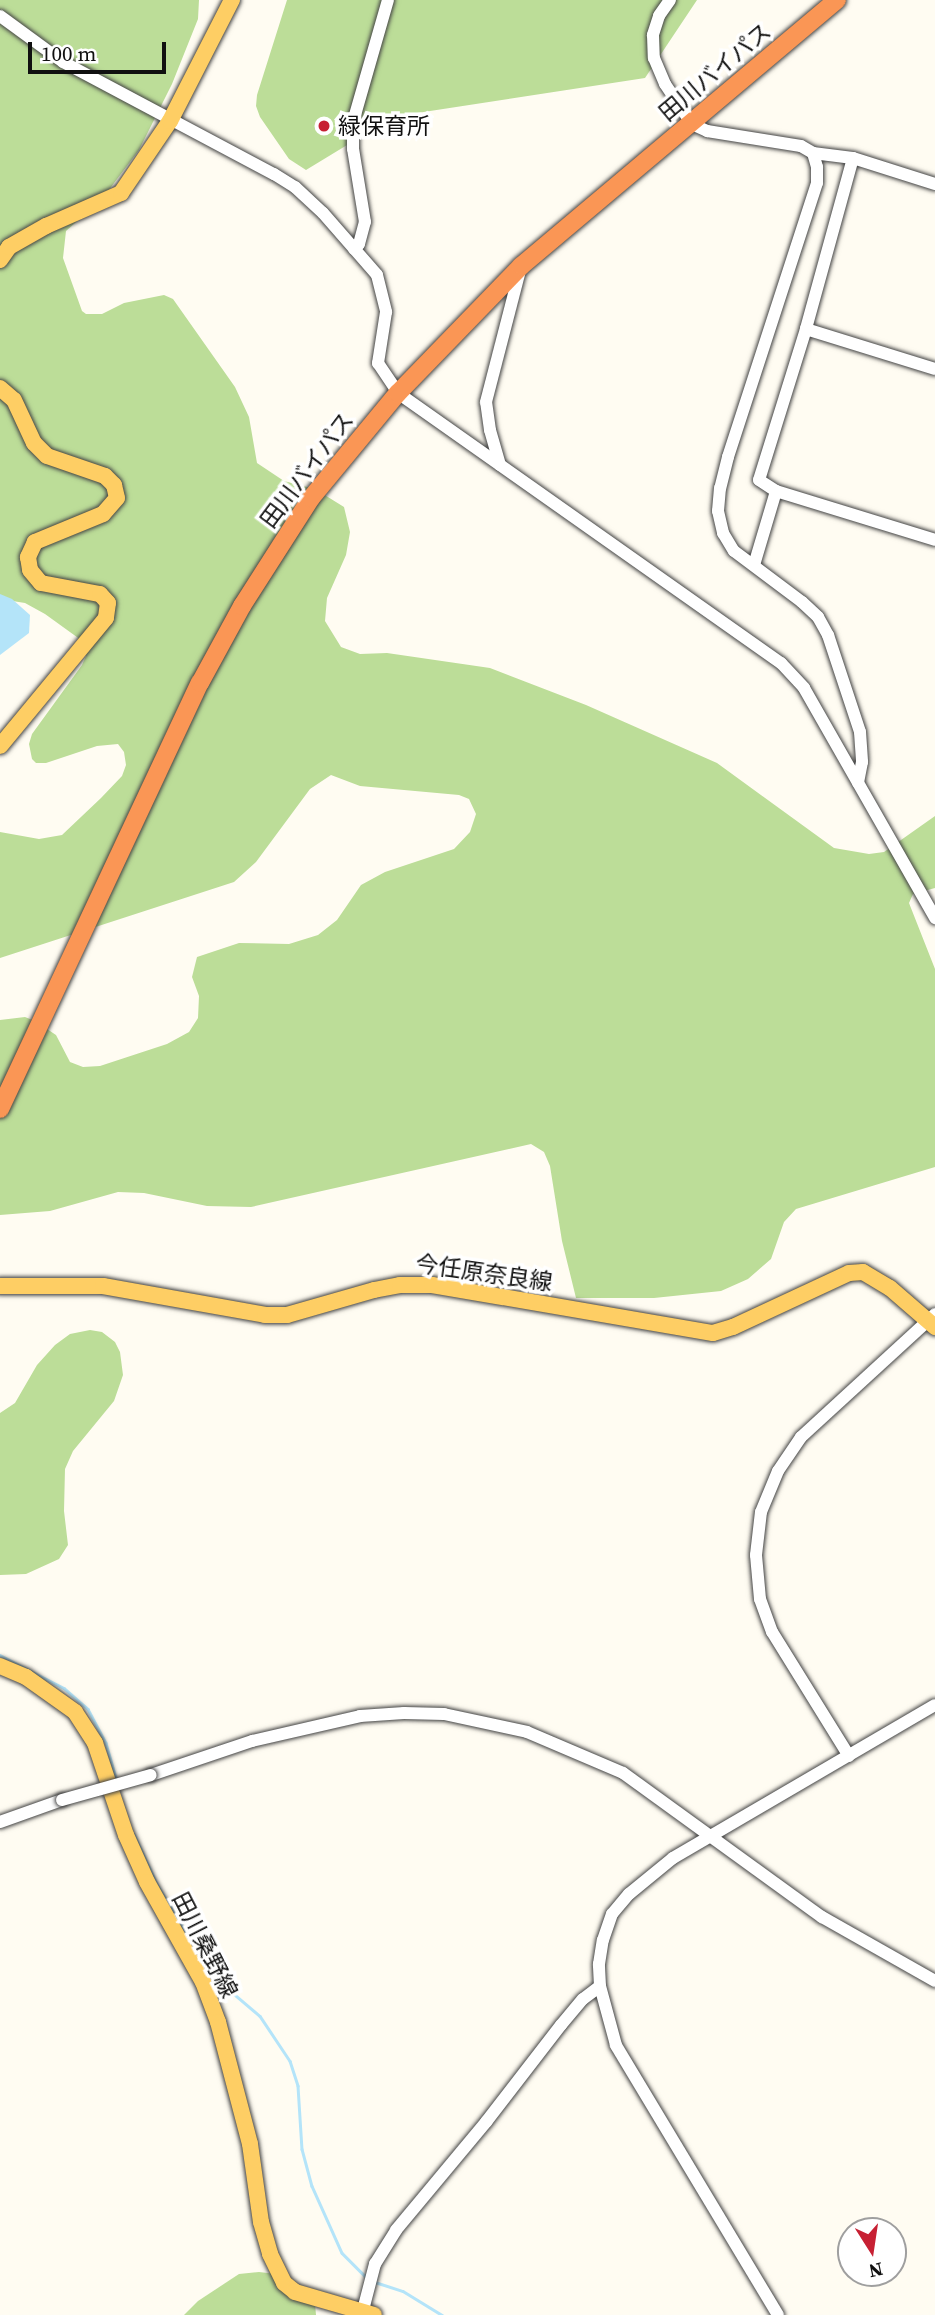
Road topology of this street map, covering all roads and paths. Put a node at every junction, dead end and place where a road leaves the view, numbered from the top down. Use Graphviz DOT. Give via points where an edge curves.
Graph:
graph roads {
  1 [pos="232,0"];
  2 [pos="388,0"];
  3 [pos="670,0"];
  4 [pos="837,0"];
  5 [pos="0,16"];
  6 [pos="170,121"];
  7 [pos="692,124"];
  8 [pos="813,153"];
  9 [pos="853,158"];
  10 [pos="935,184"];
  11 [pos="354,249"];
  12 [pos="0,260"];
  13 [pos="521,266"];
  14 [pos="806,329"];
  15 [pos="935,369"];
  16 [pos="0,388"];
  17 [pos="398,393"];
  18 [pos="500,465"];
  19 [pos="776,491"];
  20 [pos="935,540"];
  21 [pos="754,565"];
  22 [pos="0,746"];
  23 [pos="858,783"];
  24 [pos="935,918"];
  25 [pos="0,1109"];
  26 [pos="0,1286"];
  27 [pos="933,1321"];
  28 [pos="0,1666"];
  29 [pos="935,1705"];
  30 [pos="849,1756"];
  31 [pos="0,1822"];
  32 [pos="708,1836"];
  33 [pos="935,1981"];
  34 [pos="600,1986"];
  35 [pos="368,2313"];
  36 [pos="778,2315"];
  1 -- 6 [label="main road"];
  2 -- 11 [label="street" via="353,122 365,222"];
  3 -- 7 [label="street" via="653,35 654,58"];
  4 -- 7 [label="highway, 田川バイパス"];
  5 -- 6 [label="street" via="63,62"];
  6 -- 11 [label="street" via="295,187"];
  6 -- 12 [label="main road" via="121,193 9,247"];
  7 -- 8 [label="street" via="707,131 801,146"];
  7 -- 13 [label="highway, 田川バイパス"];
  8 -- 9 [label="street"];
  8 -- 21 [label="street" via="817,183 720,488 718,511 723,533 734,551"];
  9 -- 10 [label="street"];
  9 -- 14 [label="street"];
  11 -- 17 [label="street" via="377,275 382,289 386,313 378,363"];
  13 -- 17 [label="highway, 田川バイパス"];
  13 -- 18 [label="street" via="486,401"];
  14 -- 15 [label="street"];
  14 -- 19 [label="street" via="759,480"];
  16 -- 22 [label="main road" via="14,400 34,443 47,456 105,476 114,485 117,498 103,514 35,542 28,557 30,570 41,583 100,594 108,603 106,618"];
  17 -- 18 [label="street"];
  17 -- 25 [label="highway, 田川バイパス" via="311,498 242,606 200,683"];
  18 -- 23 [label="street" via="781,663 803,688"];
  19 -- 20 [label="street"];
  19 -- 21 [label="street"];
  21 -- 23 [label="street" via="818,617 828,635 860,732"];
  23 -- 24 [label="street"];
  26 -- 27 [label="main road, 今任原奈良線" via="103,1286 287,1315 374,1290 432,1285 713,1333 849,1273 863,1272 875,1276"];
  27 -- 30 [label="street" via="801,1437 778,1471 761,1512 755,1555 761,1600 772,1632"];
  28 -- 35 [label="main road, 田川桑野線" via="26,1677 75,1712 95,1742 131,1847 203,1982 218,2022 250,2144 261,2222 284,2283 295,2292"];
  29 -- 30 [label="street"];
  30 -- 32 [label="street"];
  31 -- 32 [label="street, bridge" via="252,1741 360,1716 404,1713 444,1714 527,1732 622,1773"];
  32 -- 33 [label="street" via="822,1917"];
  32 -- 34 [label="street" via="656,1872 612,1914 603,1940"];
  34 -- 35 [label="street" via="568,2016 396,2230 375,2264"];
  34 -- 36 [label="street" via="616,2045"];
}
